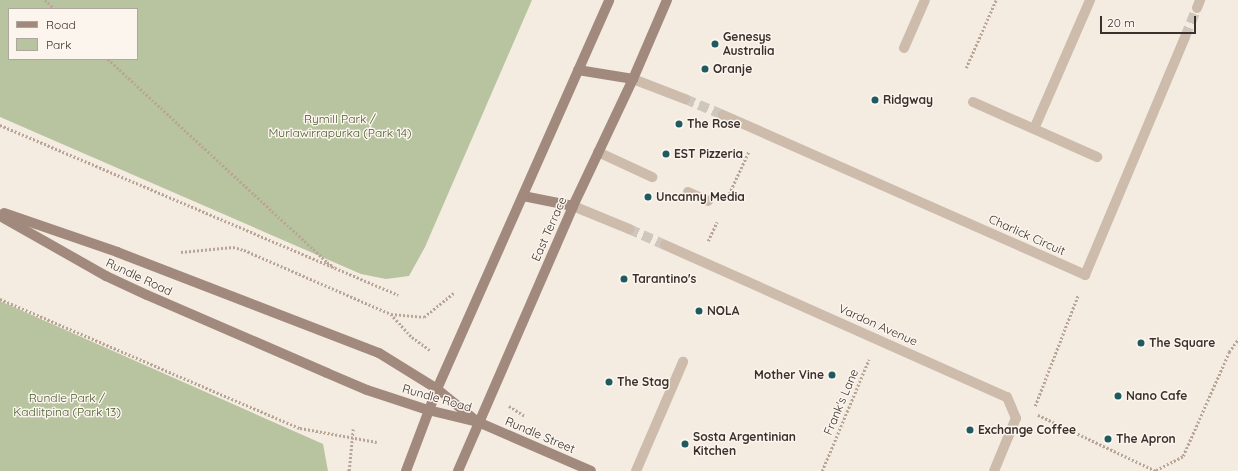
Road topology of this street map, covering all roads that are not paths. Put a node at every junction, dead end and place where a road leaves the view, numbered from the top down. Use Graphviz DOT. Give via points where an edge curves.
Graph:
graph roads {
  1 [pos="609,0"];
  2 [pos="667,0"];
  3 [pos="925,0"];
  4 [pos="1090,0"];
  5 [pos="1185,37"];
  6 [pos="904,48"];
  7 [pos="578,70"];
  8 [pos="633,79"];
  9 [pos="685,99"];
  10 [pos="973,102"];
  11 [pos="722,115"];
  12 [pos="1034,129"];
  13 [pos="598,152"];
  14 [pos="1097,157"];
  15 [pos="652,177"];
  16 [pos="688,192"];
  17 [pos="522,196"];
  18 [pos="708,201"];
  19 [pos="573,206"];
  20 [pos="0,212"];
  21 [pos="0,216"];
  22 [pos="629,229"];
  23 [pos="664,245"];
  24 [pos="683,362"];
  25 [pos="437,389"];
  26 [pos="428,410"];
  27 [pos="478,422"];
  28 [pos="406,471"];
  29 [pos="458,471"];
  30 [pos="591,471"];
  31 [pos="636,471"];
  32 [pos="994,471"];
  1 -- 7 [label="main road"];
  2 -- 8 [label="main road, East Terrace"];
  3 -- 6 [label="street"];
  4 -- 12 [label="street"];
  5 -- 11 [label="street, Charlick Circuit" via="1085,275"];
  7 -- 8 [label="main road"];
  7 -- 17 [label="main road"];
  8 -- 9 [label="street"];
  8 -- 13 [label="main road, East Terrace"];
  10 -- 12 [label="street"];
  12 -- 14 [label="street"];
  13 -- 15 [label="street"];
  13 -- 19 [label="main road, East Terrace"];
  16 -- 18 [label="street"];
  17 -- 19 [label="main road"];
  17 -- 25 [label="main road"];
  19 -- 22 [label="street"];
  19 -- 27 [label="main road, East Terrace"];
  20 -- 25 [label="main road, Rundle Road" via="117,252 367,348"];
  21 -- 26 [label="main road, Rundle Road" via="79,261 147,295 367,390"];
  23 -- 32 [label="street, Vardon Avenue" via="1007,396 1016,418"];
  24 -- 31 [label="street"];
  25 -- 26 [label="main road"];
  25 -- 27 [label="main road, Rundle Road"];
  26 -- 27 [label="main road, Rundle Road"];
  26 -- 28 [label="main road"];
  27 -- 29 [label="main road, East Terrace"];
  27 -- 30 [label="main road, Rundle Street"];
}
